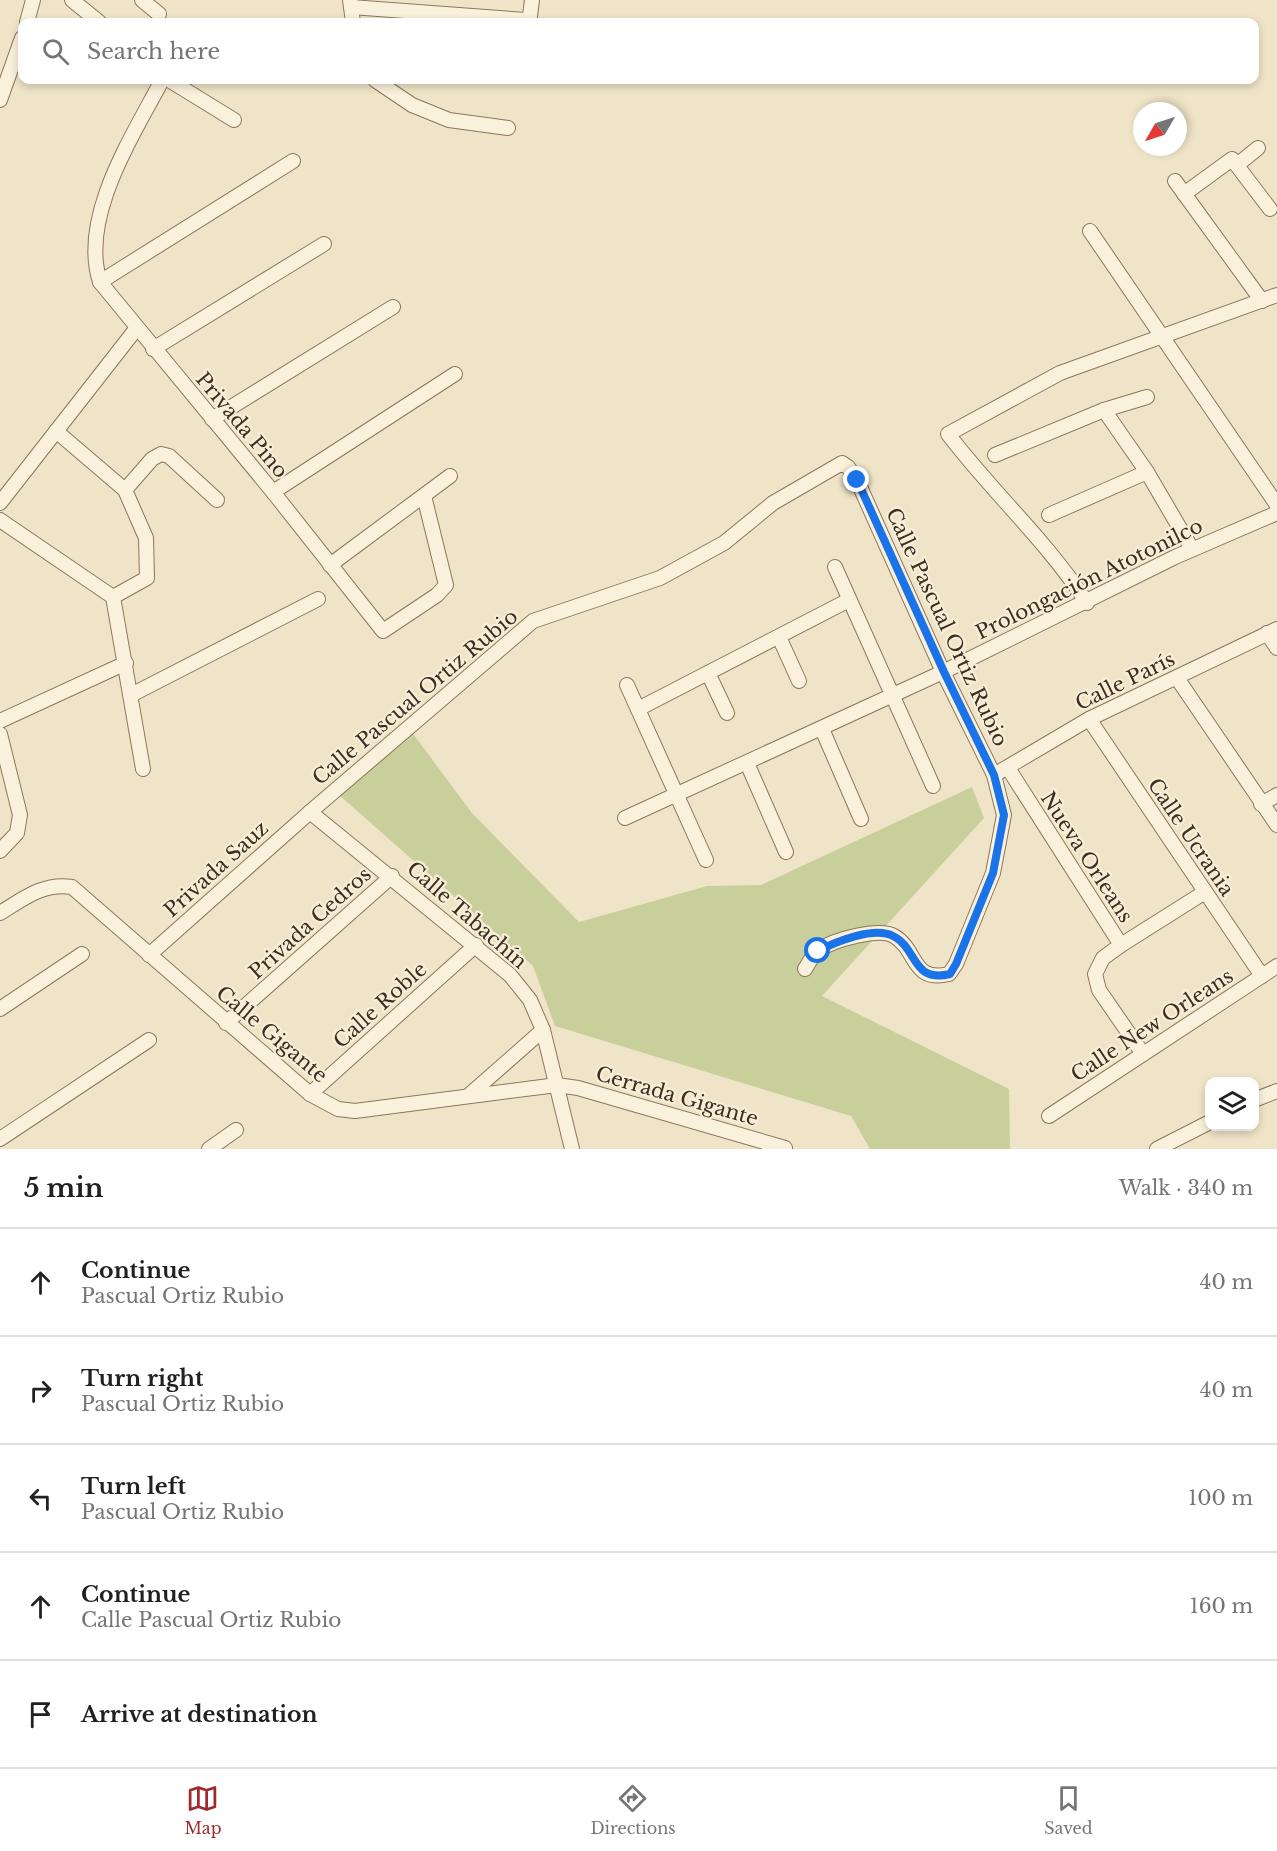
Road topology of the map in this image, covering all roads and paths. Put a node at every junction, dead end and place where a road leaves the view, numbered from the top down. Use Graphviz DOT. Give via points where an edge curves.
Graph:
graph roads {
  1 [pos="33,0"];
  2 [pos="72,0"];
  3 [pos="142,0"];
  4 [pos="532,0"];
  5 [pos="351,3"];
  6 [pos="159,14"];
  7 [pos="28,18"];
  8 [pos="94,18"];
  9 [pos="353,18"];
  10 [pos="505,18"];
  11 [pos="528,18"];
  12 [pos="18,49"];
  13 [pos="160,84"];
  14 [pos="176,84"];
  15 [pos="381,84"];
  16 [pos="0,100"];
  17 [pos="234,120"];
  18 [pos="508,128"];
  19 [pos="1258,148"];
  20 [pos="293,161"];
  21 [pos="1237,165"];
  22 [pos="1175,181"];
  23 [pos="1184,194"];
  24 [pos="1270,209"];
  25 [pos="1090,231"];
  26 [pos="324,244"];
  27 [pos="100,282"];
  28 [pos="1277,295"];
  29 [pos="1262,301"];
  30 [pos="393,307"];
  31 [pos="136,329"];
  32 [pos="1162,336"];
  33 [pos="153,349"];
  34 [pos="456,374"];
  35 [pos="1147,397"];
  36 [pos="1104,410"];
  37 [pos="212,419"];
  38 [pos="56,430"];
  39 [pos="994,455"];
  40 [pos="1147,472"];
  41 [pos="450,476"];
  42 [pos="125,490"];
  43 [pos="273,492"];
  44 [pos="424,496"];
  45 [pos="217,500"];
  46 [pos="0,503"];
  47 [pos="1277,505"];
  48 [pos="1277,513"];
  49 [pos="1049,514"];
  50 [pos="0,520"];
  51 [pos="1192,549"];
  52 [pos="330,565"];
  53 [pos="835,567"];
  54 [pos="113,597"];
  55 [pos="318,599"];
  56 [pos="849,600"];
  57 [pos="1087,603"];
  58 [pos="1272,631"];
  59 [pos="779,637"];
  60 [pos="1277,648"];
  61 [pos="126,663"];
  62 [pos="944,672"];
  63 [pos="708,673"];
  64 [pos="1177,678"];
  65 [pos="799,681"];
  66 [pos="627,685"];
  67 [pos="131,695"];
  68 [pos="893,696"];
  69 [pos="638,710"];
  70 [pos="727,713"];
  71 [pos="1089,719"];
  72 [pos="0,721"];
  73 [pos="822,729"];
  74 [pos="0,734"];
  75 [pos="747,763"];
  76 [pos="1008,768"];
  77 [pos="143,769"];
  78 [pos="994,775"];
  79 [pos="933,786"];
  80 [pos="675,794"];
  81 [pos="1277,795"];
  82 [pos="1261,804"];
  83 [pos="310,812"];
  84 [pos="625,818"];
  85 [pos="861,819"];
  86 [pos="1277,825"];
  87 [pos="0,851"];
  88 [pos="786,852"];
  89 [pos="706,860"];
  90 [pos="392,876"];
  91 [pos="1205,892"];
  92 [pos="0,913"];
  93 [pos="476,945"];
  94 [pos="1121,945"];
  95 [pos="82,954"];
  96 [pos="149,956"];
  97 [pos="1277,966"];
  98 [pos="805,969"];
  99 [pos="1262,976"];
  100 [pos="0,1009"];
  101 [pos="226,1023"];
  102 [pos="543,1030"];
  103 [pos="149,1040"];
  104 [pos="1143,1054"];
  105 [pos="557,1085"];
  106 [pos="1277,1091"];
  107 [pos="310,1094"];
  108 [pos="468,1096"];
  109 [pos="1259,1098"];
  110 [pos="1049,1116"];
  111 [pos="1205,1124"];
  112 [pos="236,1131"];
  113 [pos="0,1139"];
  114 [pos="785,1148"];
  115 [pos="209,1149"];
  116 [pos="572,1149"];
  117 [pos="1157,1149"];
  1 -- 7 [label="street"];
  2 -- 8 [label="street"];
  3 -- 6 [label="street"];
  4 -- 11 [label="street"];
  5 -- 9 [label="street"];
  5 -- 10 [label="street"];
  12 -- 16 [label="street"];
  13 -- 27 [label="street, Privada Pino" via="108,186 95,250"];
  14 -- 17 [label="street"];
  15 -- 18 [label="street" via="412,105 449,120"];
  19 -- 21 [label="street"];
  20 -- 27 [label="street"];
  21 -- 23 [label="street" via="1232,159"];
  21 -- 24 [label="street"];
  22 -- 23 [label="street"];
  23 -- 29 [label="street"];
  25 -- 32 [label="street"];
  26 -- 33 [label="street"];
  27 -- 31 [label="street, Privada Pino"];
  28 -- 29 [label="street"];
  29 -- 32 [label="street"];
  30 -- 37 [label="street"];
  31 -- 33 [label="street, Privada Pino"];
  31 -- 38 [label="street"];
  32 -- 47 [label="street"];
  32 -- 57 [label="street" via="1060,373 948,434 978,474 1065,568"];
  33 -- 37 [label="street, Privada Pino"];
  34 -- 43 [label="street"];
  35 -- 36 [label="street"];
  36 -- 39 [label="street"];
  36 -- 40 [label="street"];
  37 -- 43 [label="street, Privada Pino"];
  38 -- 42 [label="street"];
  38 -- 46 [label="street"];
  40 -- 49 [label="street"];
  40 -- 51 [label="street"];
  41 -- 44 [label="street"];
  42 -- 45 [label="street" via="161,454 169,456"];
  42 -- 54 [label="street" via="146,538 147,578"];
  43 -- 52 [label="street, Privada Pino"];
  44 -- 52 [label="street"];
  44 -- 52 [label="street, Privada Pino" via="446,585 437,595 383,631"];
  48 -- 51 [label="street, Prolongación Atotonilco"];
  50 -- 54 [label="street"];
  51 -- 57 [label="street, Prolongación Atotonilco"];
  53 -- 56 [label="street"];
  54 -- 61 [label="street"];
  55 -- 67 [label="street"];
  56 -- 59 [label="street"];
  56 -- 68 [label="street"];
  57 -- 62 [label="street, Prolongación Atotonilco"];
  58 -- 60 [label="street"];
  58 -- 64 [label="street, Calle París"];
  59 -- 63 [label="street"];
  59 -- 65 [label="street"];
  61 -- 67 [label="street"];
  61 -- 72 [label="street"];
  62 -- 68 [label="street, Prolongación Atotonilco"];
  62 -- 78 [label="street, Calle Pascual Ortiz Rubio"];
  62 -- 83 [label="street, Calle Pascual Ortiz Rubio" via="857,480 842,463 773,503 724,543 660,578 533,621"];
  63 -- 69 [label="street"];
  63 -- 70 [label="street"];
  64 -- 71 [label="street, Calle París"];
  64 -- 82 [label="street"];
  66 -- 69 [label="street"];
  67 -- 77 [label="street"];
  68 -- 73 [label="street, Prolongación Atotonilco"];
  68 -- 79 [label="street"];
  69 -- 80 [label="street"];
  71 -- 76 [label="street, Calle París"];
  71 -- 91 [label="street, Calle Ucrania"];
  73 -- 75 [label="street, Prolongación Atotonilco"];
  73 -- 85 [label="street"];
  74 -- 87 [label="street" via="20,814 17,833"];
  75 -- 80 [label="street, Prolongación Atotonilco"];
  75 -- 88 [label="street"];
  76 -- 78 [label="street, Calle París"];
  76 -- 94 [label="street, Nueva Orleans"];
  78 -- 98 [label="street, Calle Pascual Ortiz Rubio" via="1004,815 993,873 950,974 936,977 922,971 896,936 886,933 845,938 818,951"];
  80 -- 84 [label="street, Prolongación Atotonilco"];
  80 -- 89 [label="street"];
  81 -- 82 [label="street"];
  82 -- 86 [label="street"];
  83 -- 90 [label="street, Calle Tabachín"];
  83 -- 96 [label="street, Privada Sauz"];
  90 -- 93 [label="street, Calle Tabachín"];
  90 -- 101 [label="street, Privada Cedros"];
  91 -- 94 [label="street"];
  91 -- 99 [label="street, Calle Ucrania"];
  92 -- 96 [label="street, Calle Gigante" via="46,886 72,887"];
  93 -- 102 [label="street, Calle Tabachín" via="510,975 530,1000"];
  93 -- 107 [label="street, Calle Roble"];
  94 -- 104 [label="street, Nueva Orleans" via="1103,958 1095,974 1100,990"];
  95 -- 100 [label="street"];
  96 -- 101 [label="street, Calle Gigante"];
  97 -- 99 [label="street, Calle New Orleans"];
  99 -- 104 [label="street, Calle New Orleans"];
  101 -- 107 [label="street, Calle Gigante"];
  102 -- 105 [label="street, Calle Tabachín"];
  102 -- 108 [label="street"];
  103 -- 113 [label="street"];
  104 -- 110 [label="street, Calle New Orleans"];
  105 -- 108 [label="street, Calle Gigante"];
  105 -- 114 [label="street, Cerrada Gigante"];
  105 -- 116 [label="street, Calle Tabachín"];
  106 -- 109 [label="street"];
  107 -- 108 [label="street, Calle Gigante" via="339,1109 355,1111"];
  111 -- 117 [label="street"];
  112 -- 115 [label="street"];
}
